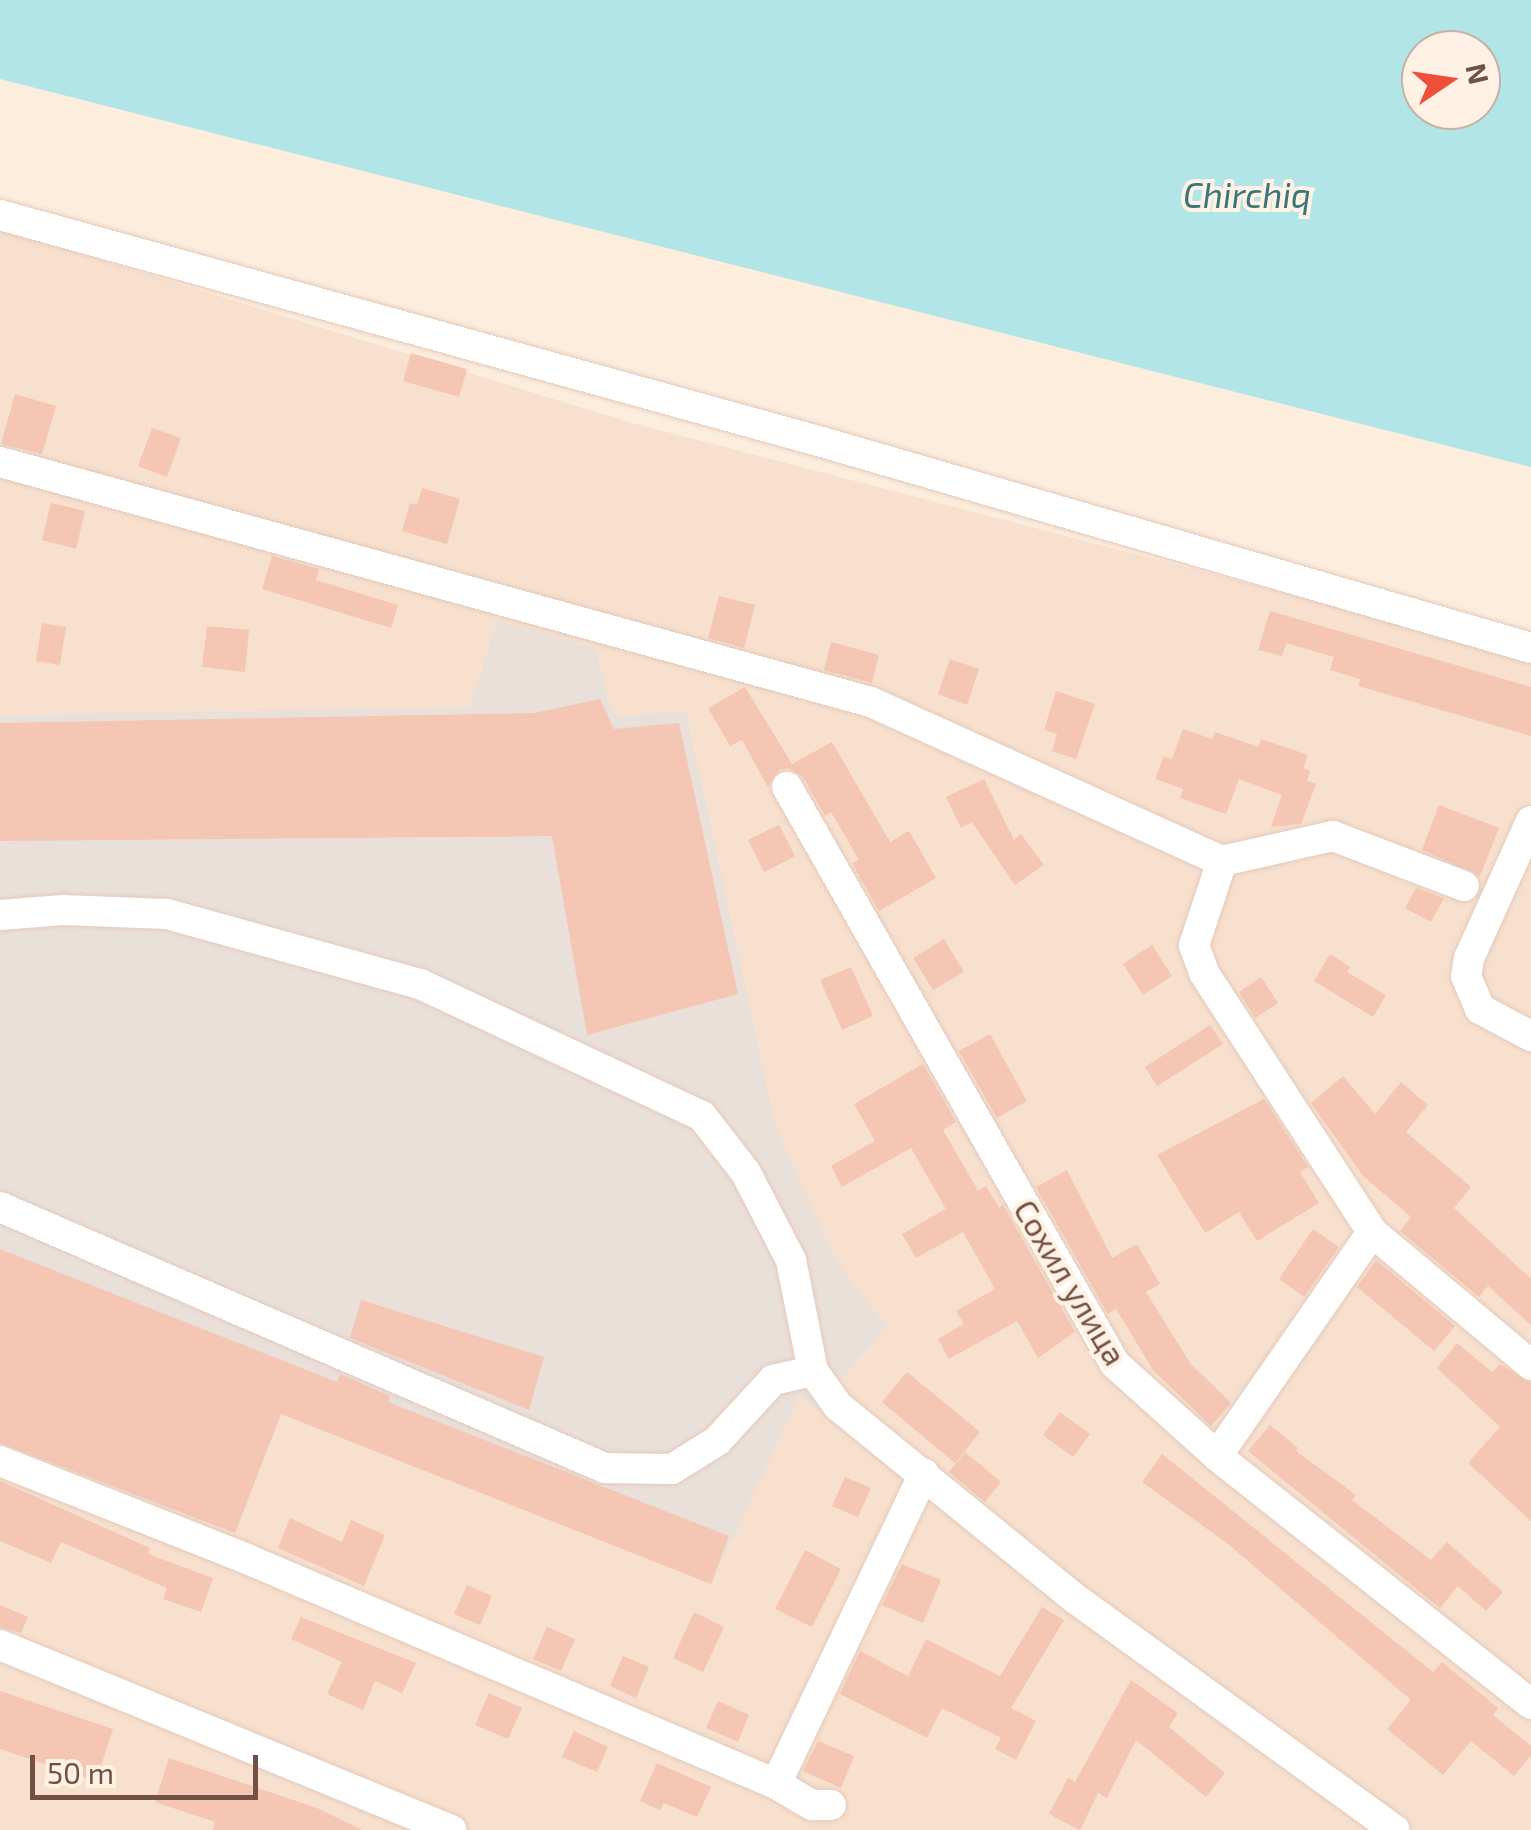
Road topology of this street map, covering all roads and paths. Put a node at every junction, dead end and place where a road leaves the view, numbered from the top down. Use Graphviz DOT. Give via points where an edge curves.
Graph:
graph roads {
  1 [pos="0,216"];
  2 [pos="0,462"];
  3 [pos="1531,648"];
  4 [pos="786,787"];
  5 [pos="1531,821"];
  6 [pos="1222,862"];
  7 [pos="1464,886"];
  8 [pos="0,915"];
  9 [pos="1531,1036"];
  10 [pos="0,1207"];
  11 [pos="1372,1232"];
  12 [pos="1531,1365"];
  13 [pos="812,1371"];
  14 [pos="1217,1456"];
  15 [pos="0,1461"];
  16 [pos="924,1474"];
  17 [pos="0,1645"];
  18 [pos="1531,1704"];
  19 [pos="776,1784"];
  20 [pos="831,1805"];
  21 [pos="452,1830"];
  22 [pos="1395,1830"];
  1 -- 3 [label="street" via="829,444"];
  2 -- 6 [label="street" via="871,702"];
  4 -- 14 [label="street, Сохил улица" via="1115,1364"];
  5 -- 9 [label="street" via="1466,976 1480,1009"];
  6 -- 7 [label="street" via="1334,836"];
  6 -- 11 [label="street" via="1194,944 1197,960"];
  8 -- 13 [label="street" via="167,914 420,984 702,1116 746,1173 791,1260"];
  10 -- 13 [label="street" via="605,1468 672,1469 717,1442 773,1380"];
  11 -- 12 [label="street"];
  11 -- 14 [label="street"];
  13 -- 16 [label="street" via="838,1406"];
  14 -- 18 [label="street, Сохил улица"];
  15 -- 19 [label="street"];
  16 -- 19 [label="street"];
  16 -- 22 [label="street" via="1077,1600"];
  17 -- 21 [label="street"];
  19 -- 20 [label="street" via="812,1805"];
}
